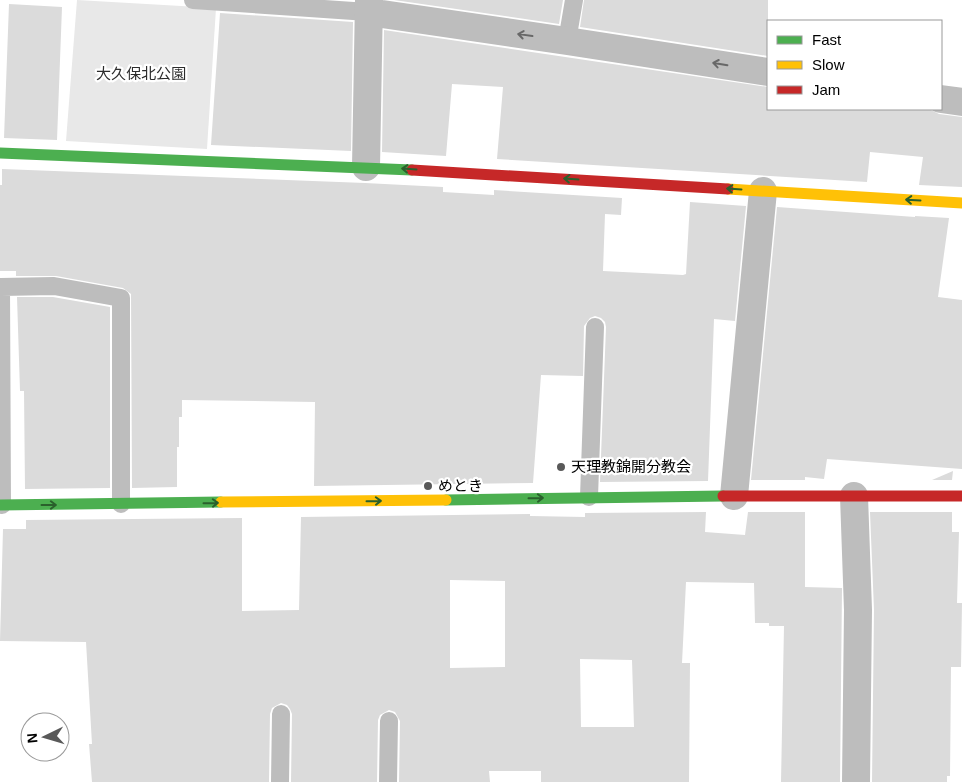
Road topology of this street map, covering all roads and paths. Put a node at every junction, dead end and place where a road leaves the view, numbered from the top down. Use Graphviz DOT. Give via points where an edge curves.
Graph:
graph roads {
  1 [pos="193,0"];
  2 [pos="574,0"];
  3 [pos="369,6"];
  4 [pos="567,40"];
  5 [pos="767,72"];
  6 [pos="942,99"];
  7 [pos="962,102"];
  8 [pos="0,153"];
  9 [pos="366,167"];
  10 [pos="763,191"];
  11 [pos="962,202"];
  12 [pos="595,327"];
  13 [pos="734,496"];
  14 [pos="854,496"];
  15 [pos="962,496"];
  16 [pos="588,497"];
  17 [pos="121,504"];
  18 [pos="1,505"];
  19 [pos="281,714"];
  20 [pos="390,720"];
  21 [pos="280,782"];
  22 [pos="388,782"];
  23 [pos="856,782"];
  1 -- 3 [label="lane"];
  2 -- 4 [label="lane"];
  4 -- 3 [label="street, one-way"];
  3 -- 9 [label="street"];
  5 -- 4 [label="street, one-way"];
  6 -- 7 [label="street"];
  8 -- 9 [label="street"];
  10 -- 9 [label="street, one-way"];
  11 -- 10 [label="street, one-way"];
  10 -- 13 [label="street"];
  12 -- 16 [label="lane"];
  13 -- 14 [label="street"];
  13 -- 16 [label="street"];
  14 -- 15 [label="street"];
  14 -- 23 [label="street" via="858,610"];
  17 -- 16 [label="street, one-way"];
  18 -- 17 [label="street, one-way"];
  17 -- 18 [label="lane" via="121,298 54,286 1,287"];
  19 -- 21 [label="lane"];
  20 -- 22 [label="lane"];
}
